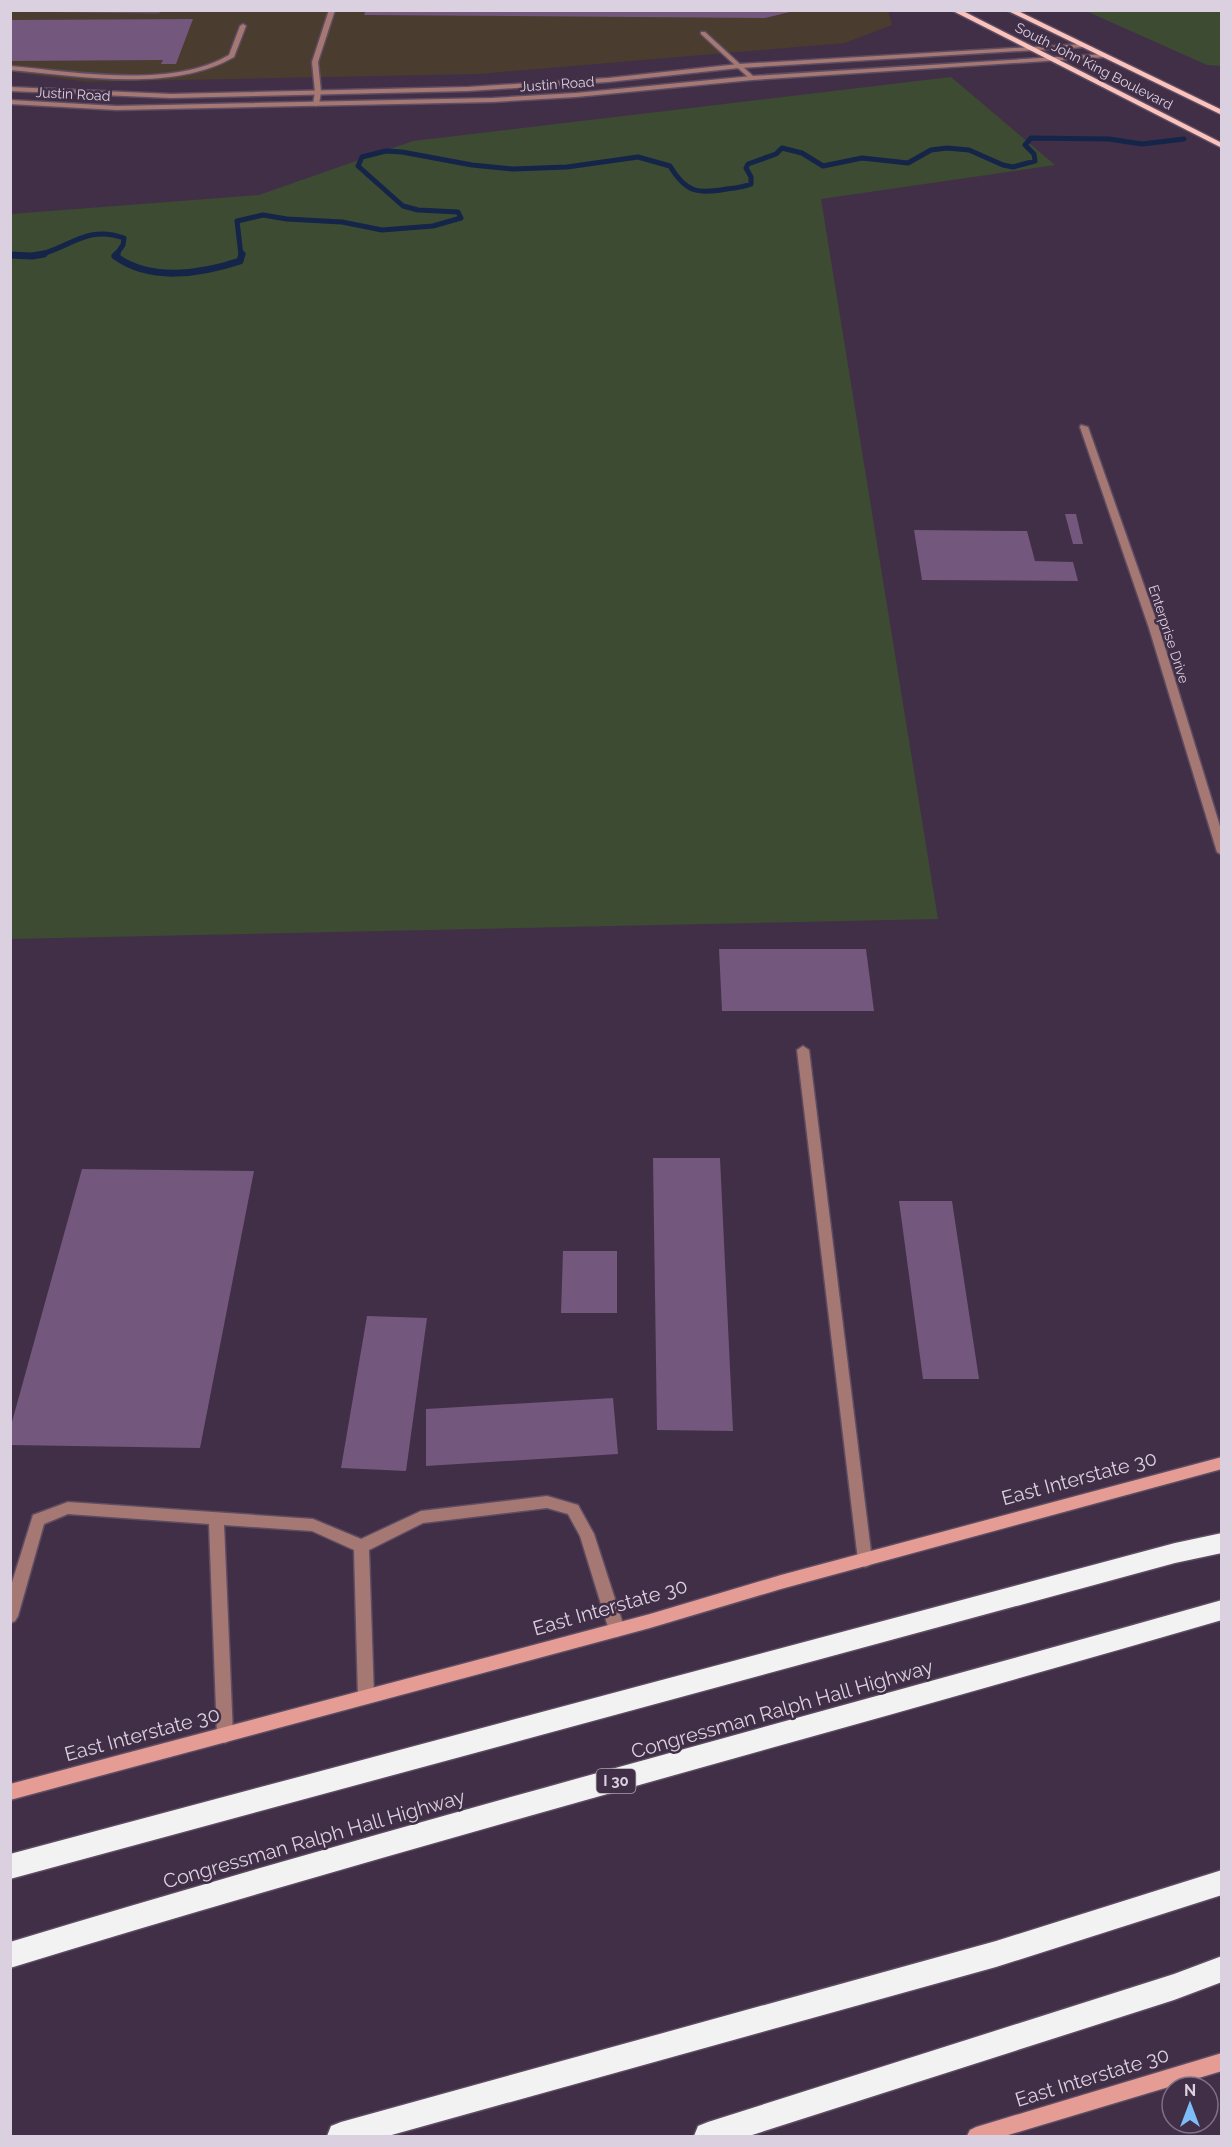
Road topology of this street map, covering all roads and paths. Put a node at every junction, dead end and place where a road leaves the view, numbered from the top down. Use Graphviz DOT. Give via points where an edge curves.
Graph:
graph roads {
  1 [pos="12,10"];
  2 [pos="159,10"];
  3 [pos="332,10"];
  4 [pos="954,10"];
  5 [pos="1009,10"];
  6 [pos="243,26"];
  7 [pos="703,33"];
  8 [pos="1084,45"];
  9 [pos="1030,49"];
  10 [pos="1105,56"];
  11 [pos="1050,59"];
  12 [pos="739,66"];
  13 [pos="10,68"];
  14 [pos="752,78"];
  15 [pos="10,90"];
  16 [pos="318,92"];
  17 [pos="10,102"];
  18 [pos="316,104"];
  19 [pos="1221,113"];
  20 [pos="1221,146"];
  21 [pos="1084,426"];
  22 [pos="1221,852"];
  23 [pos="803,1050"];
  24 [pos="1221,1463"];
  25 [pos="216,1518"];
  26 [pos="1221,1543"];
  27 [pos="361,1546"];
  28 [pos="865,1560"];
  29 [pos="1221,1610"];
  30 [pos="10,1616"];
  31 [pos="617,1630"];
  32 [pos="366,1697"];
  33 [pos="225,1735"];
  34 [pos="10,1792"];
  35 [pos="10,1867"];
  36 [pos="1221,1882"];
  37 [pos="10,1955"];
  38 [pos="1221,1969"];
  39 [pos="1221,2062"];
  40 [pos="1017,2130"];
  41 [pos="341,2136"];
  42 [pos="708,2136"];
  43 [pos="976,2136"];
  1 -- 2 [label="street"];
  3 -- 16 [label="street" via="315,62"];
  4 -- 9 [label="main road, South John King Boulevard"];
  5 -- 8 [label="main road, South John King Boulevard"];
  6 -- 13 [label="street" via="232,56 184,75 144,77"];
  7 -- 12 [label="street"];
  8 -- 9 [label="street, Justin Road"];
  8 -- 10 [label="main road, South John King Boulevard"];
  9 -- 11 [label="main road, South John King Boulevard"];
  9 -- 12 [label="street, Justin Road"];
  10 -- 11 [label="street, Justin Road"];
  10 -- 19 [label="main road, South John King Boulevard"];
  11 -- 14 [label="street, Justin Road"];
  11 -- 20 [label="main road, South John King Boulevard"];
  12 -- 14 [label="street"];
  12 -- 16 [label="street, Justin Road" via="524,86"];
  14 -- 18 [label="street, Justin Road" via="493,100"];
  15 -- 16 [label="street, Justin Road" via="171,96"];
  16 -- 18 [label="street"];
  17 -- 18 [label="street, Justin Road" via="117,108"];
  21 -- 22 [label="street, Enterprise Drive" via="1154,628"];
  23 -- 28 [label="street"];
  24 -- 28 [label="main road, East Interstate 30"];
  25 -- 27 [label="street" via="313,1525"];
  25 -- 30 [label="street" via="68,1508 39,1520"];
  25 -- 33 [label="street"];
  26 -- 35 [label="highway"];
  27 -- 31 [label="street" via="421,1517 547,1502 573,1509 587,1534"];
  27 -- 32 [label="street"];
  28 -- 31 [label="main road, East Interstate 30"];
  29 -- 37 [label="highway, Congressman Ralph Hall Highway / I 30" via="253,1881"];
  31 -- 32 [label="main road, East Interstate 30"];
  32 -- 33 [label="main road, East Interstate 30"];
  33 -- 34 [label="main road, East Interstate 30"];
  36 -- 41 [label="highway" via="996,1954"];
  38 -- 42 [label="highway"];
  39 -- 40 [label="main road, East Interstate 30"];
  40 -- 43 [label="main road, East Interstate 30"];
}
